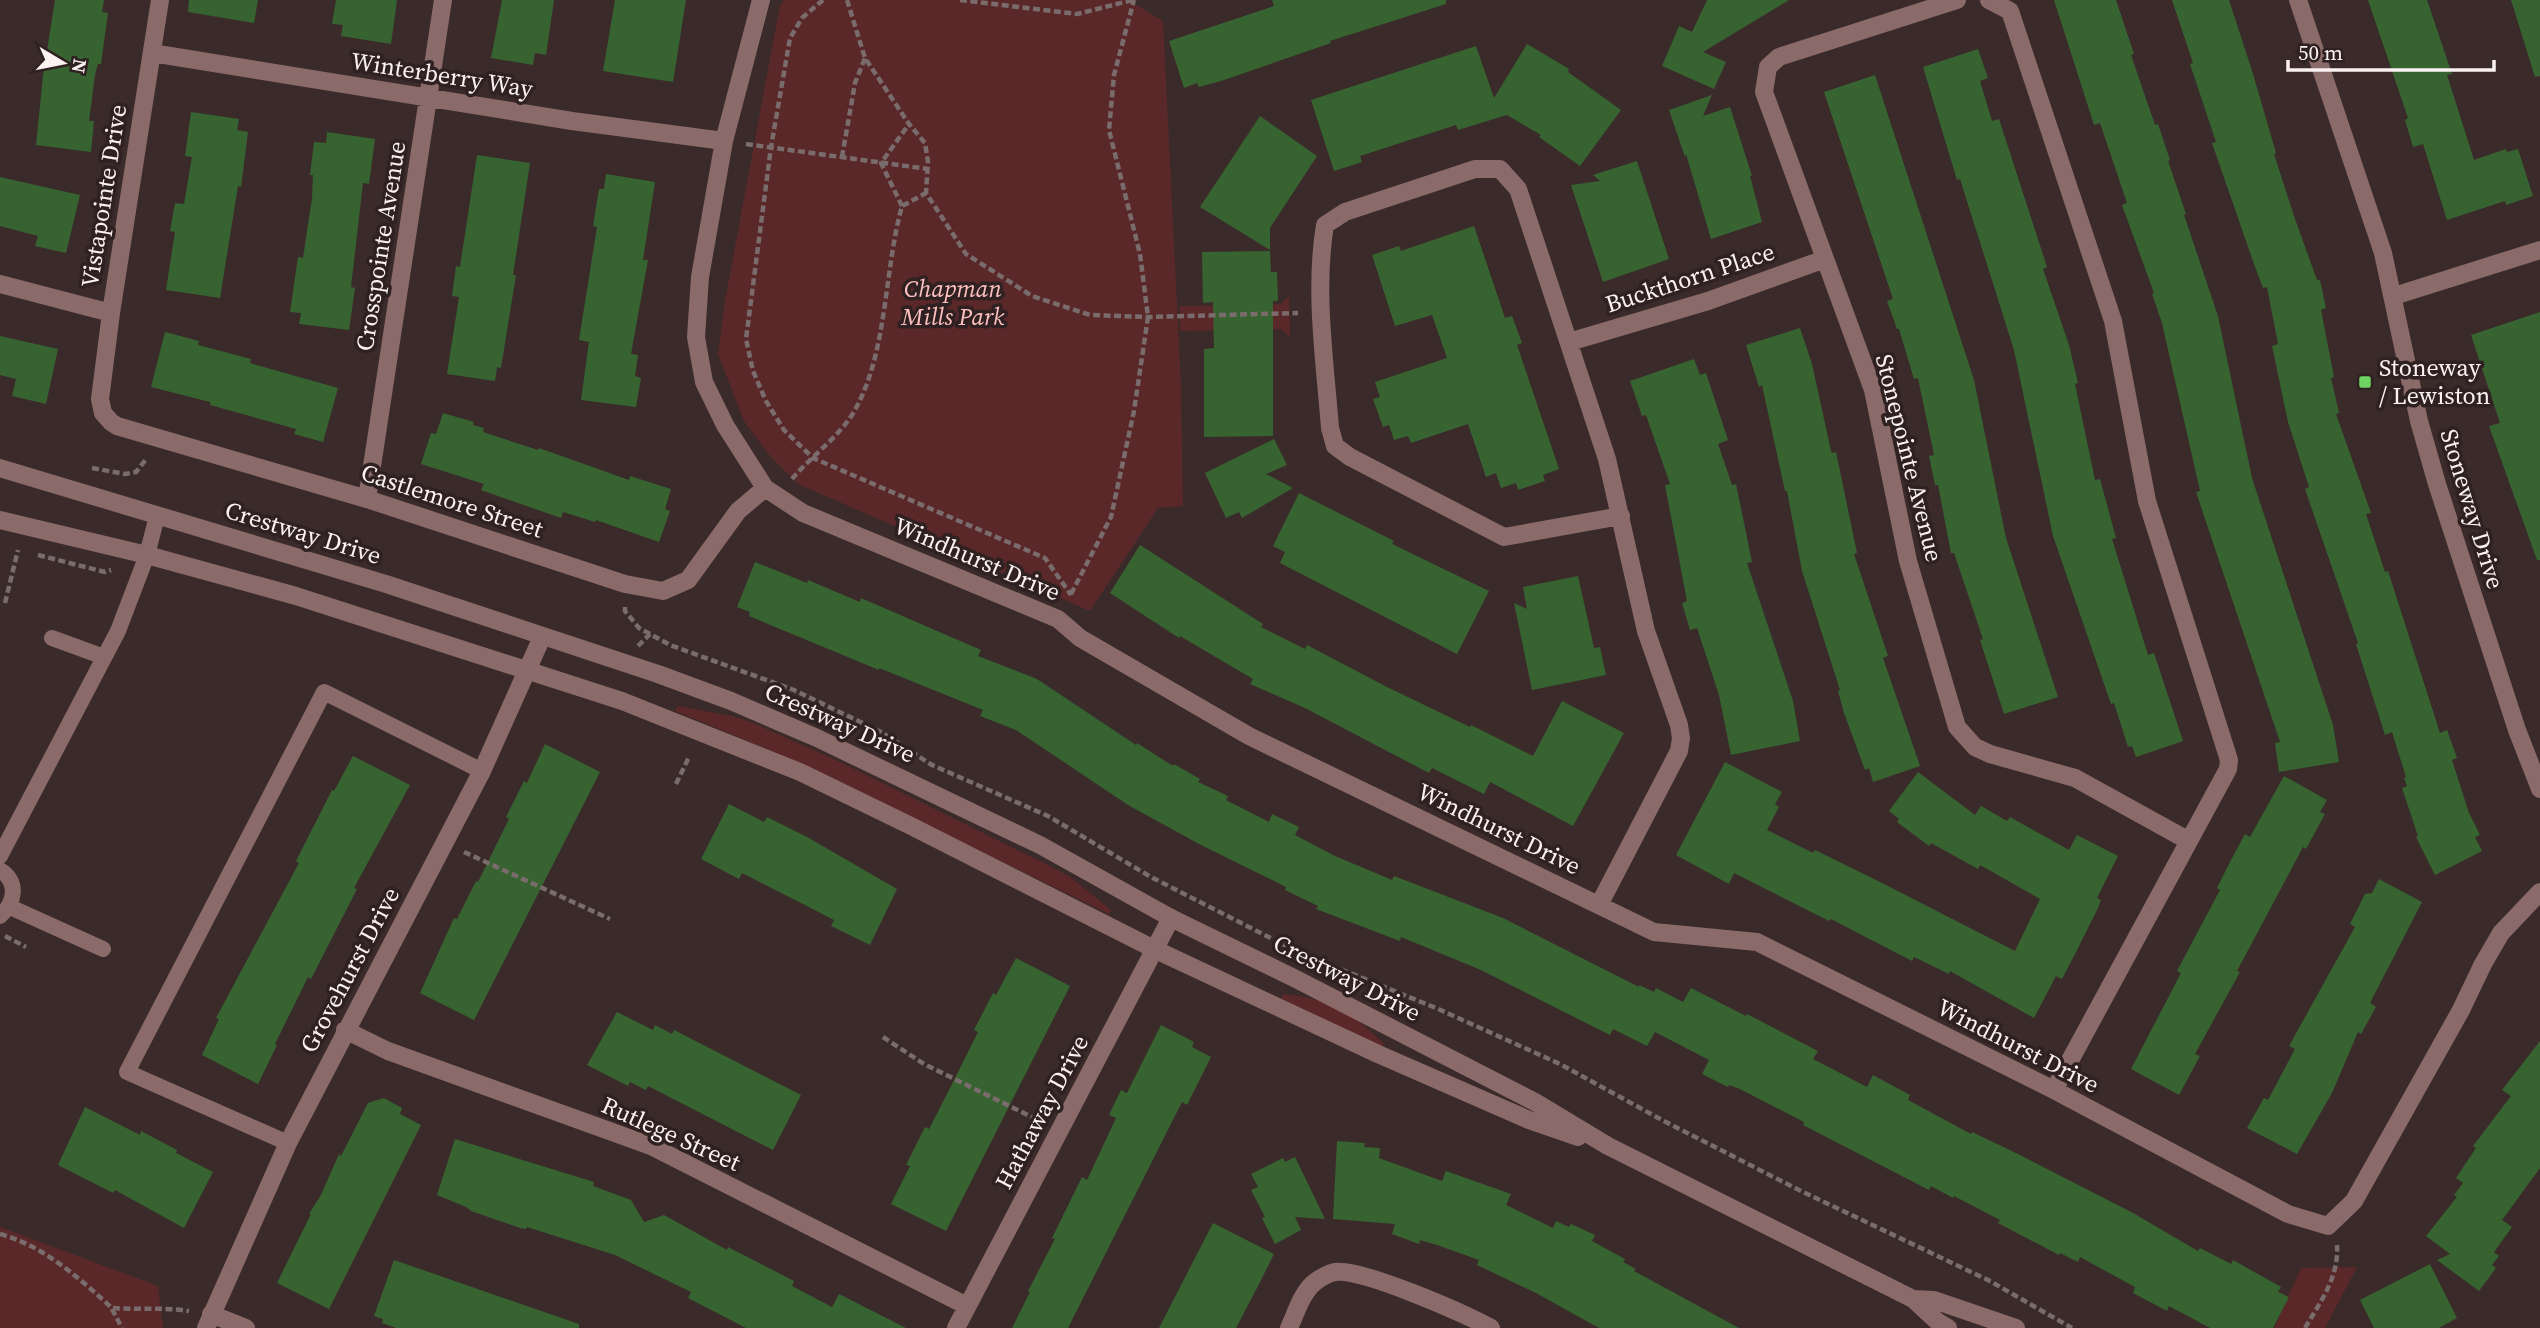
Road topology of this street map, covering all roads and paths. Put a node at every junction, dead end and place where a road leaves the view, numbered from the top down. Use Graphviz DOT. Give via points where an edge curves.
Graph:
graph roads {
  1 [pos="160,0"];
  2 [pos="443,0"];
  3 [pos="761,0"];
  4 [pos="823,0"];
  5 [pos="847,0"];
  6 [pos="960,0"];
  7 [pos="1134,0"];
  8 [pos="1957,0"];
  9 [pos="1989,0"];
  10 [pos="2298,0"];
  11 [pos="152,53"];
  12 [pos="865,58"];
  13 [pos="428,98"];
  14 [pos="909,124"];
  15 [pos="724,141"];
  16 [pos="771,146"];
  17 [pos="842,157"];
  18 [pos="881,163"];
  19 [pos="928,169"];
  20 [pos="926,193"];
  21 [pos="902,205"];
  22 [pos="2540,250"];
  23 [pos="1825,259"];
  24 [pos="0,284"];
  25 [pos="2394,296"];
  26 [pos="111,313"];
  27 [pos="1321,313"];
  28 [pos="1148,317"];
  29 [pos="1569,342"];
  30 [pos="100,399"];
  31 [pos="152,436"];
  32 [pos="813,458"];
  33 [pos="0,468"];
  34 [pos="92,468"];
  35 [pos="765,488"];
  36 [pos="367,499"];
  37 [pos="780,499"];
  38 [pos="157,516"];
  39 [pos="1621,516"];
  40 [pos="0,520"];
  41 [pos="18,550"];
  42 [pos="148,555"];
  43 [pos="625,584"];
  44 [pos="1071,595"];
  45 [pos="5,603"];
  46 [pos="1058,619"];
  47 [pos="542,637"];
  48 [pos="51,638"];
  49 [pos="104,657"];
  50 [pos="528,671"];
  51 [pos="689,757"];
  52 [pos="482,771"];
  53 [pos="676,784"];
  54 [pos="2540,789"];
  55 [pos="2189,841"];
  56 [pos="444,843"];
  57 [pos="0,856"];
  58 [pos="0,870"];
  59 [pos="2540,892"];
  60 [pos="1599,905"];
  61 [pos="5,912"];
  62 [pos="1171,918"];
  63 [pos="610,919"];
  64 [pos="0,933"];
  65 [pos="26,947"];
  66 [pos="103,949"];
  67 [pos="1156,950"];
  68 [pos="345,1030"];
  69 [pos="883,1037"];
  70 [pos="2054,1090"];
  71 [pos="1060,1130"];
  72 [pos="288,1143"];
  73 [pos="1608,1146"];
  74 [pos="2328,1226"];
  75 [pos="0,1234"];
  76 [pos="1913,1299"];
  77 [pos="967,1306"];
  78 [pos="112,1308"];
  79 [pos="208,1321"];
  80 [pos="122,1328"];
  81 [pos="246,1328"];
  82 [pos="956,1328"];
  83 [pos="1289,1328"];
  84 [pos="1491,1328"];
  85 [pos="1948,1328"];
  86 [pos="2016,1328"];
  87 [pos="2072,1328"];
  88 [pos="2305,1328"];
  1 -- 11 [label="street, Vistapointe Drive"];
  2 -- 13 [label="street, Crosspointe Avenue"];
  3 -- 15 [label="street, Windhurst Drive"];
  4 -- 16 [label="path" via="802,18 790,38"];
  5 -- 12 [label="path"];
  6 -- 7 [label="path" via="1077,14"];
  7 -- 28 [label="path" via="1114,75 1108,130 1140,254"];
  8 -- 23 [label="street, Stonepointe Avenue" via="1779,57 1768,67 1764,92"];
  9 -- 55 [label="street" via="2010,11 2113,321 2147,500 2229,760"];
  10 -- 25 [label="street, Stoneway Drive"];
  11 -- 13 [label="street, Winterberry Way"];
  11 -- 26 [label="street, Vistapointe Drive"];
  12 -- 14 [label="path"];
  12 -- 17 [label="path" via="855,83"];
  13 -- 15 [label="street, Winterberry Way"];
  13 -- 36 [label="street, Crosspointe Avenue"];
  14 -- 18 [label="path"];
  14 -- 19 [label="path" via="925,143"];
  15 -- 16 [label="path"];
  15 -- 35 [label="street, Windhurst Drive" via="700,277 696,337 704,382"];
  16 -- 17 [label="path"];
  16 -- 32 [label="path" via="746,339 766,401 784,430"];
  17 -- 18 [label="path"];
  18 -- 19 [label="path"];
  18 -- 21 [label="path"];
  19 -- 20 [label="path"];
  20 -- 21 [label="path"];
  20 -- 28 [label="path" via="966,254 1032,296 1090,315"];
  21 -- 32 [label="path" via="873,372 855,410"];
  22 -- 25 [label="street"];
  23 -- 29 [label="street, Buckthorn Place" via="1708,301"];
  23 -- 55 [label="street, Stonepointe Avenue" via="1872,390 1908,561 1957,727 1975,747 2075,778"];
  24 -- 26 [label="street"];
  25 -- 54 [label="street, Stoneway Drive" via="2419,421 2437,484"];
  26 -- 30 [label="street, Vistapointe Drive"];
  27 -- 28 [label="path"];
  27 -- 29 [label="street" via="1325,225 1345,212 1475,169 1500,169 1518,189"];
  27 -- 39 [label="street" via="1330,428 1335,446 1350,457 1504,537"];
  28 -- 44 [label="path" via="1111,517"];
  29 -- 39 [label="street"];
  30 -- 31 [label="street, Castlemore Street" via="111,422"];
  31 -- 34 [label="path" via="147,458 136,472"];
  31 -- 36 [label="street, Castlemore Street"];
  32 -- 37 [label="path"];
  32 -- 44 [label="path" via="1045,558"];
  33 -- 38 [label="street, Crestway Drive"];
  35 -- 37 [label="street, Windhurst Drive"];
  35 -- 43 [label="street, Castlemore Street" via="738,511 688,580 663,591"];
  36 -- 43 [label="street, Castlemore Street"];
  37 -- 46 [label="street, Windhurst Drive" via="803,513"];
  38 -- 42 [label="lane"];
  38 -- 47 [label="street, Crestway Drive" via="386,584"];
  39 -- 60 [label="street" via="1646,631 1681,738 1679,751"];
  40 -- 42 [label="street, Crestway Drive"];
  41 -- 45 [label="path"];
  42 -- 49 [label="lane"];
  42 -- 50 [label="street, Crestway Drive" via="296,596"];
  43 -- 87 [label="path" via="625,611 630,618 670,645 794,690 881,732 932,765 1048,816 1151,877 1296,951 1560,1064 1801,1191 1987,1280"];
  44 -- 46 [label="path"];
  46 -- 60 [label="street, Windhurst Drive" via="1080,638 1249,736"];
  47 -- 50 [label="street, Grovehurst Drive"];
  47 -- 62 [label="street, Crestway Drive" via="731,701 817,737 1028,839"];
  48 -- 49 [label="lane"];
  49 -- 57 [label="lane"];
  50 -- 52 [label="street, Grovehurst Drive"];
  50 -- 67 [label="street, Crestway Drive" via="622,701 800,772"];
  51 -- 53 [label="path"];
  52 -- 56 [label="street, Grovehurst Drive"];
  52 -- 72 [label="lane" via="324,692 127,1072"];
  55 -- 70 [label="street"];
  56 -- 63 [label="path"];
  56 -- 68 [label="street, Grovehurst Drive"];
  58 -- 61 [label="lane" via="12,883 14,895"];
  59 -- 74 [label="street" via="2501,933 2354,1201"];
  60 -- 70 [label="street, Windhurst Drive" via="1654,932 1757,942"];
  61 -- 66 [label="lane"];
  62 -- 67 [label="street, Hathaway Drive"];
  62 -- 73 [label="street, Crestway Drive" via="1511,1090"];
  64 -- 65 [label="path"];
  67 -- 71 [label="street, Hathaway Drive"];
  67 -- 73 [label="street, Crestway Drive" via="1529,1120"];
  68 -- 72 [label="street, Grovehurst Drive"];
  68 -- 77 [label="street, Rutlege Street" via="388,1051 651,1146"];
  69 -- 71 [label="path" via="924,1064"];
  70 -- 74 [label="street, Windhurst Drive" via="2288,1214"];
  71 -- 77 [label="street, Hathaway Drive"];
  72 -- 79 [label="street, Grovehurst Drive"];
  73 -- 76 [label="street, Crestway Drive"];
  74 -- 88 [label="path" via="2336,1240 2338,1260 2332,1283"];
  75 -- 78 [label="path" via="50,1258"];
  76 -- 85 [label="street, Crestway Drive"];
  76 -- 86 [label="street, Crestway Drive" via="1934,1300"];
  77 -- 82 [label="street, Hathaway Drive"];
  78 -- 79 [label="path" via="172,1308"];
  78 -- 80 [label="path"];
  79 -- 81 [label="street"];
  83 -- 84 [label="street" via="1307,1290 1333,1272 1357,1275 1444,1305"];
}
